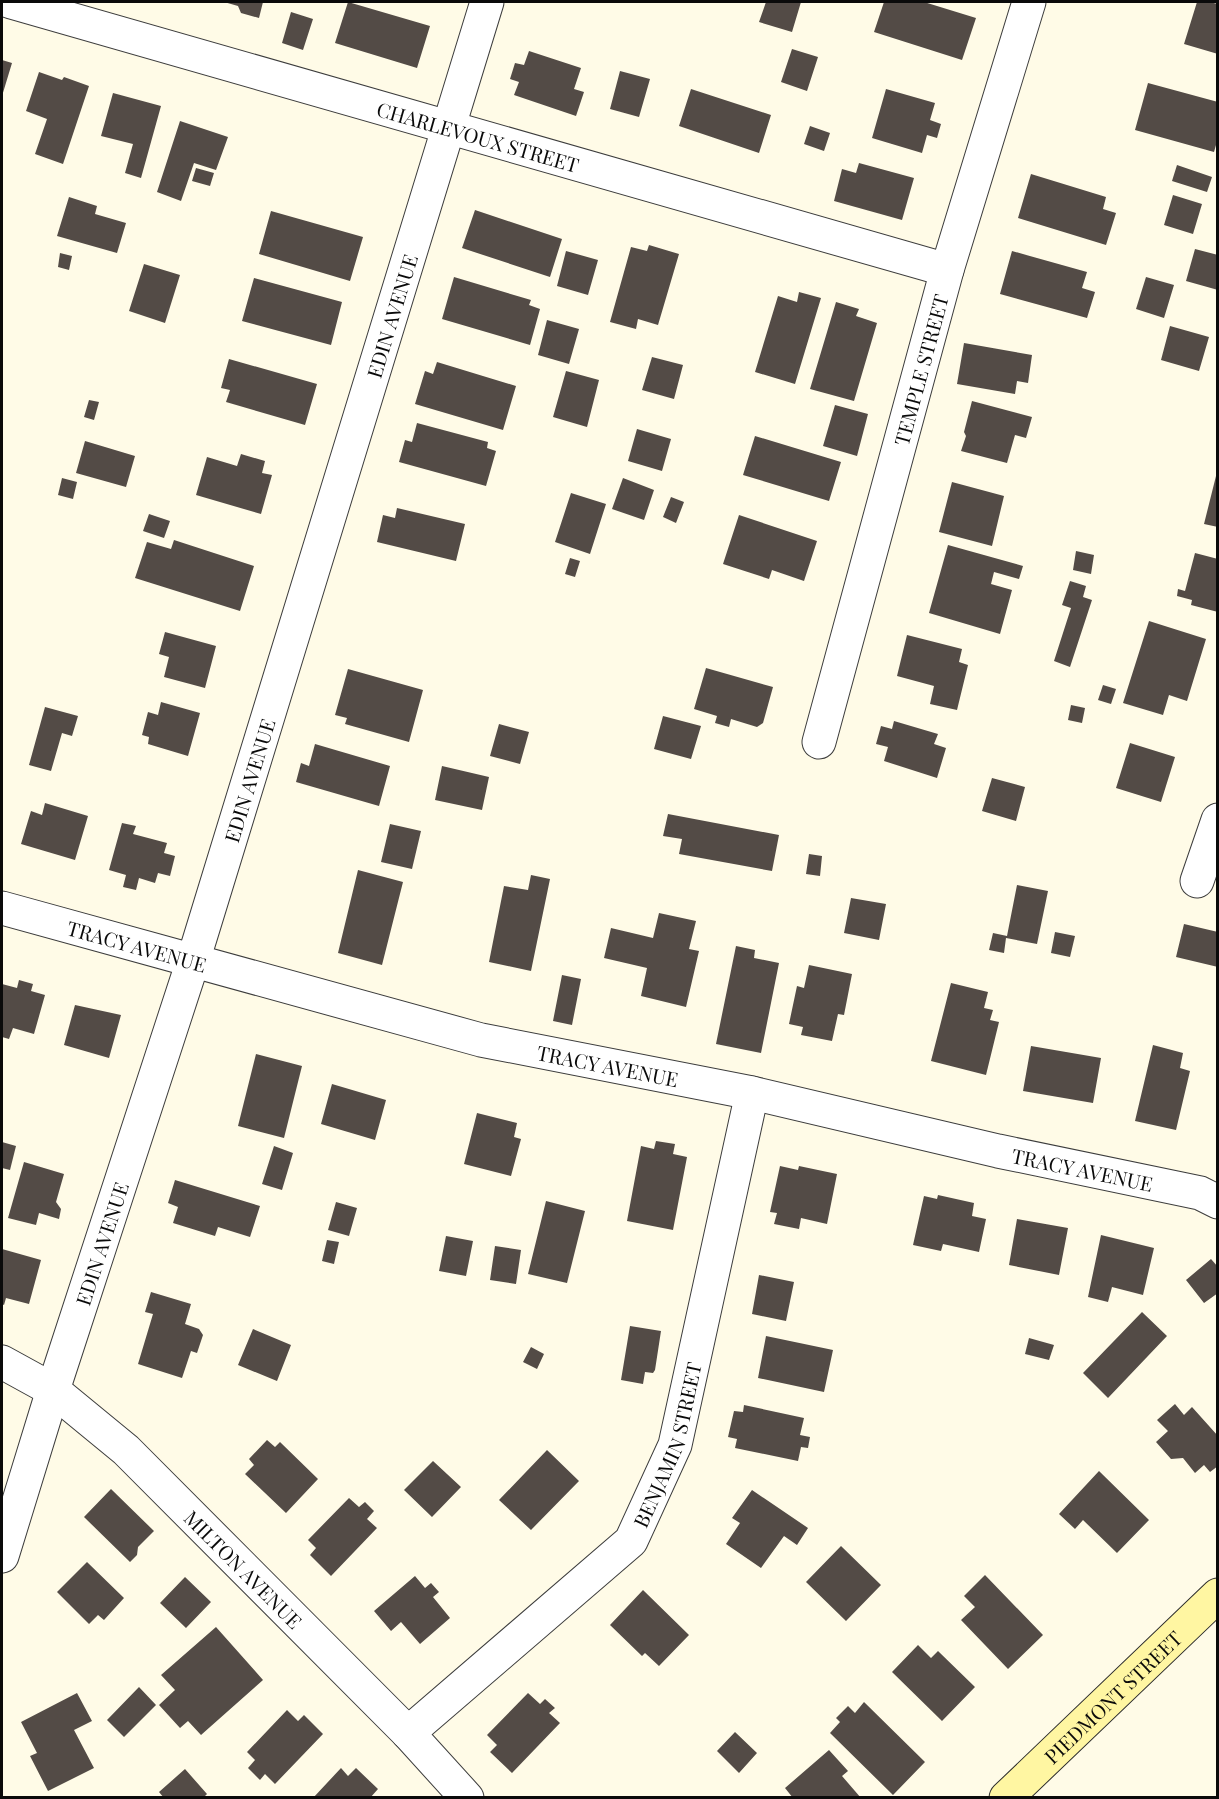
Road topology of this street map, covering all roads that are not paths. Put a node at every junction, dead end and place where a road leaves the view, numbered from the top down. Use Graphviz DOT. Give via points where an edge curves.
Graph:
graph roads {
  1 [pos="11,2"];
  2 [pos="487,2"];
  3 [pos="1029,2"];
  4 [pos="449,127"];
  5 [pos="947,270"];
  6 [pos="819,742"];
  7 [pos="1218,820"];
  8 [pos="1197,881"];
  9 [pos="2,908"];
  10 [pos="194,961"];
  11 [pos="752,1093"];
  12 [pos="1218,1202"];
  13 [pos="2,1362"];
  14 [pos="53,1390"];
  15 [pos="2,1556"];
  16 [pos="1218,1595"];
  17 [pos="408,1733"];
  18 [pos="467,1797"];
  19 [pos="1006,1797"];
  1 -- 4 [label="street, CHARLEVOUX STREET"];
  2 -- 4 [label="street, EDIN AVENUE"];
  3 -- 5 [label="street, TEMPLE STREET"];
  4 -- 5 [label="street, CHARLEVOUX STREET"];
  4 -- 10 [label="street, EDIN AVENUE"];
  5 -- 6 [label="street, TEMPLE STREET"];
  7 -- 8 [label="street"];
  9 -- 10 [label="street, TRACY AVENUE"];
  10 -- 11 [label="street, TRACY AVENUE" via="481,1040"];
  10 -- 14 [label="street, EDIN AVENUE"];
  11 -- 12 [label="street, TRACY AVENUE" via="998,1151 1200,1193"];
  11 -- 17 [label="street, BENJAMIN STREET" via="675,1445 631,1541"];
  13 -- 14 [label="street, MILTON AVENUE"];
  14 -- 15 [label="street, EDIN AVENUE"];
  14 -- 17 [label="street, MILTON AVENUE" via="126,1450"];
  16 -- 19 [label="street, PIEDMONT STREET"];
  17 -- 18 [label="street, MILTON AVENUE"];
}
